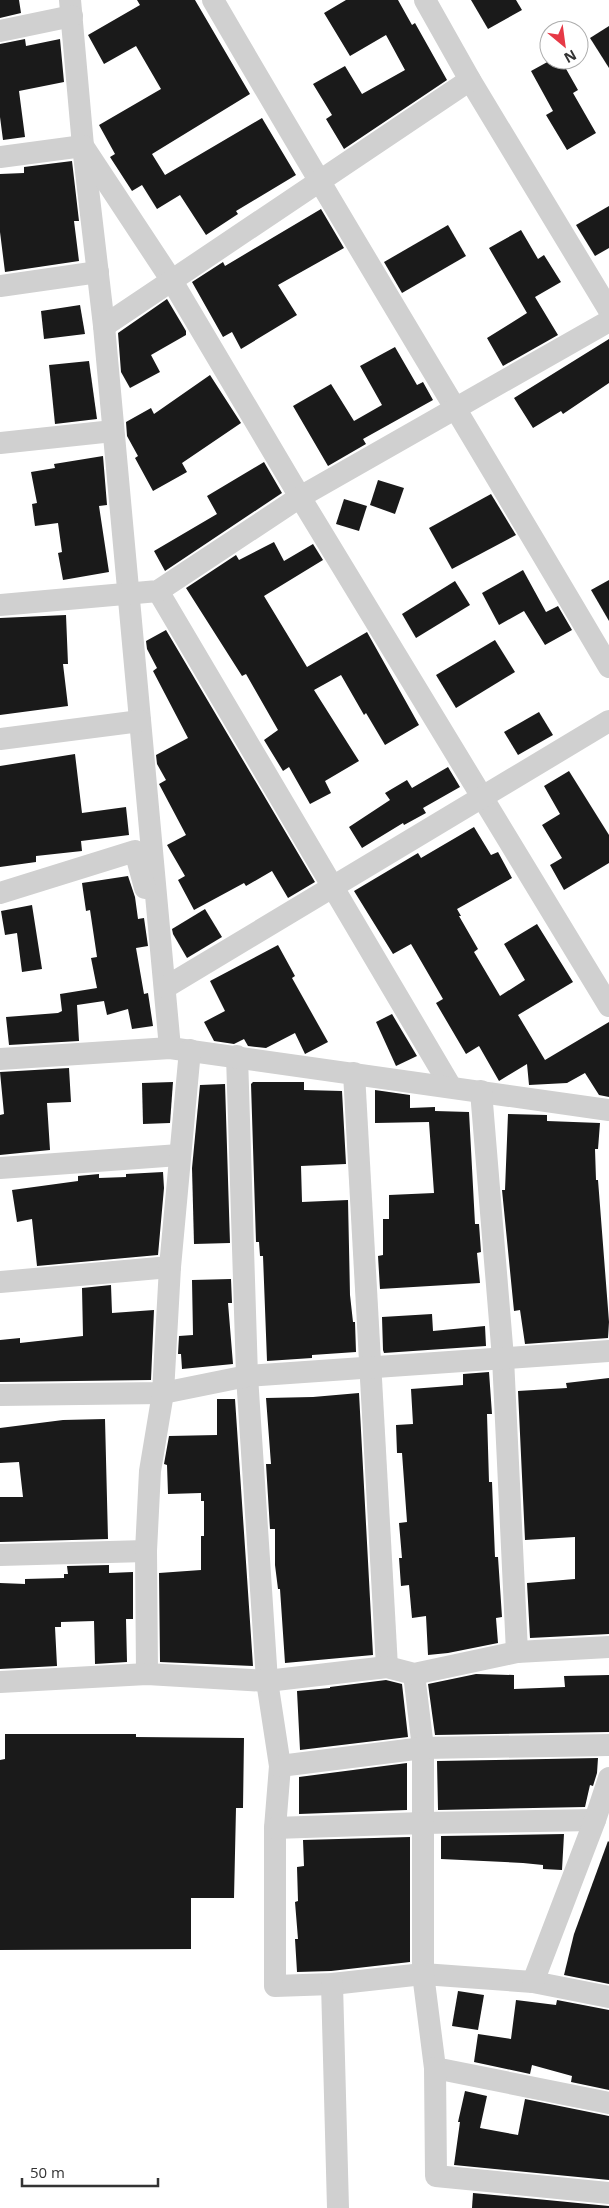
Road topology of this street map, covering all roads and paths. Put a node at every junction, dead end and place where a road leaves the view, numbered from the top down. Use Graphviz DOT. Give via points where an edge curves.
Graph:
graph roads {
  1 [pos="213,0"];
  2 [pos="425,0"];
  3 [pos="71,8"];
  4 [pos="0,31"];
  5 [pos="470,80"];
  6 [pos="83,146"];
  7 [pos="0,157"];
  8 [pos="319,182"];
  9 [pos="98,272"];
  10 [pos="172,281"];
  11 [pos="0,286"];
  12 [pos="609,310"];
  13 [pos="609,321"];
  14 [pos="104,326"];
  15 [pos="457,408"];
  16 [pos="113,431"];
  17 [pos="0,443"];
  18 [pos="300,497"];
  19 [pos="158,592"];
  20 [pos="129,594"];
  21 [pos="0,606"];
  22 [pos="609,667"];
  23 [pos="140,721"];
  24 [pos="609,721"];
  25 [pos="0,740"];
  26 [pos="482,797"];
  27 [pos="332,887"];
  28 [pos="0,893"];
  29 [pos="161,952"];
  30 [pos="166,987"];
  31 [pos="609,1006"];
  32 [pos="180,1049"];
  33 [pos="237,1056"];
  34 [pos="0,1059"];
  35 [pos="354,1073"];
  36 [pos="451,1087"];
  37 [pos="481,1091"];
  38 [pos="609,1110"];
  39 [pos="179,1155"];
  40 [pos="0,1168"];
  41 [pos="170,1267"];
  42 [pos="0,1282"];
  43 [pos="609,1351"];
  44 [pos="503,1358"];
  45 [pos="372,1368"];
  46 [pos="247,1376"];
  47 [pos="163,1393"];
  48 [pos="0,1395"];
  49 [pos="146,1551"];
  50 [pos="0,1555"];
  51 [pos="609,1647"];
  52 [pos="517,1652"];
  53 [pos="387,1667"];
  54 [pos="147,1674"];
  55 [pos="414,1674"];
  56 [pos="268,1681"];
  57 [pos="0,1682"];
  58 [pos="609,1745"];
  59 [pos="423,1748"];
  60 [pos="280,1766"];
  61 [pos="609,1778"];
  62 [pos="595,1820"];
  63 [pos="423,1823"];
  64 [pos="275,1828"];
  65 [pos="423,1974"];
  66 [pos="533,1982"];
  67 [pos="332,1984"];
  68 [pos="609,1997"];
  69 [pos="435,2068"];
  70 [pos="609,2103"];
  71 [pos="609,2193"];
  72 [pos="338,2208"];
  1 -- 8 [label="street"];
  2 -- 5 [label="street"];
  3 -- 4 [label="street"];
  3 -- 6 [label="street"];
  5 -- 8 [label="street"];
  5 -- 12 [label="street"];
  6 -- 7 [label="street"];
  6 -- 9 [label="street"];
  6 -- 10 [label="street"];
  8 -- 10 [label="street"];
  8 -- 15 [label="street"];
  9 -- 11 [label="street"];
  9 -- 14 [label="street"];
  10 -- 14 [label="street"];
  10 -- 18 [label="street"];
  13 -- 15 [label="street"];
  14 -- 16 [label="street"];
  15 -- 18 [label="street"];
  15 -- 22 [label="street"];
  16 -- 17 [label="street"];
  16 -- 20 [label="street"];
  18 -- 19 [label="street"];
  18 -- 26 [label="street"];
  19 -- 20 [label="street"];
  19 -- 27 [label="street"];
  20 -- 21 [label="street"];
  20 -- 23 [label="street"];
  23 -- 25 [label="street"];
  23 -- 29 [label="street"];
  24 -- 26 [label="street"];
  26 -- 27 [label="street"];
  26 -- 31 [label="street"];
  27 -- 30 [label="street"];
  27 -- 36 [label="street"];
  28 -- 29 [label="street" via="135,851"];
  29 -- 30 [label="street"];
  30 -- 32 [label="street"];
  32 -- 33 [label="street"];
  32 -- 34 [label="street"];
  32 -- 39 [label="street"];
  33 -- 35 [label="street"];
  33 -- 46 [label="street"];
  35 -- 36 [label="street"];
  35 -- 45 [label="street"];
  36 -- 37 [label="street"];
  37 -- 38 [label="street"];
  37 -- 44 [label="street"];
  39 -- 40 [label="street"];
  39 -- 41 [label="street"];
  41 -- 42 [label="street"];
  41 -- 47 [label="street"];
  43 -- 44 [label="street"];
  44 -- 45 [label="street"];
  44 -- 52 [label="street"];
  45 -- 46 [label="street"];
  45 -- 53 [label="street"];
  46 -- 47 [label="street"];
  46 -- 56 [label="street"];
  47 -- 48 [label="street"];
  47 -- 49 [label="street" via="150,1471"];
  49 -- 50 [label="street"];
  49 -- 54 [label="street"];
  51 -- 52 [label="street"];
  52 -- 55 [label="street"];
  53 -- 55 [label="street"];
  53 -- 56 [label="street"];
  54 -- 56 [label="street"];
  54 -- 57 [label="street"];
  55 -- 59 [label="street"];
  56 -- 60 [label="street"];
  58 -- 59 [label="street"];
  59 -- 60 [label="street"];
  59 -- 63 [label="street"];
  60 -- 64 [label="street"];
  61 -- 62 [label="street"];
  62 -- 63 [label="street"];
  62 -- 66 [label="street"];
  63 -- 64 [label="street"];
  63 -- 65 [label="street"];
  64 -- 67 [label="street" via="275,1986"];
  65 -- 66 [label="street"];
  65 -- 67 [label="street"];
  65 -- 69 [label="street"];
  66 -- 68 [label="street"];
  67 -- 72 [label="street"];
  69 -- 70 [label="street"];
  69 -- 71 [label="street" via="436,2176"];
}
